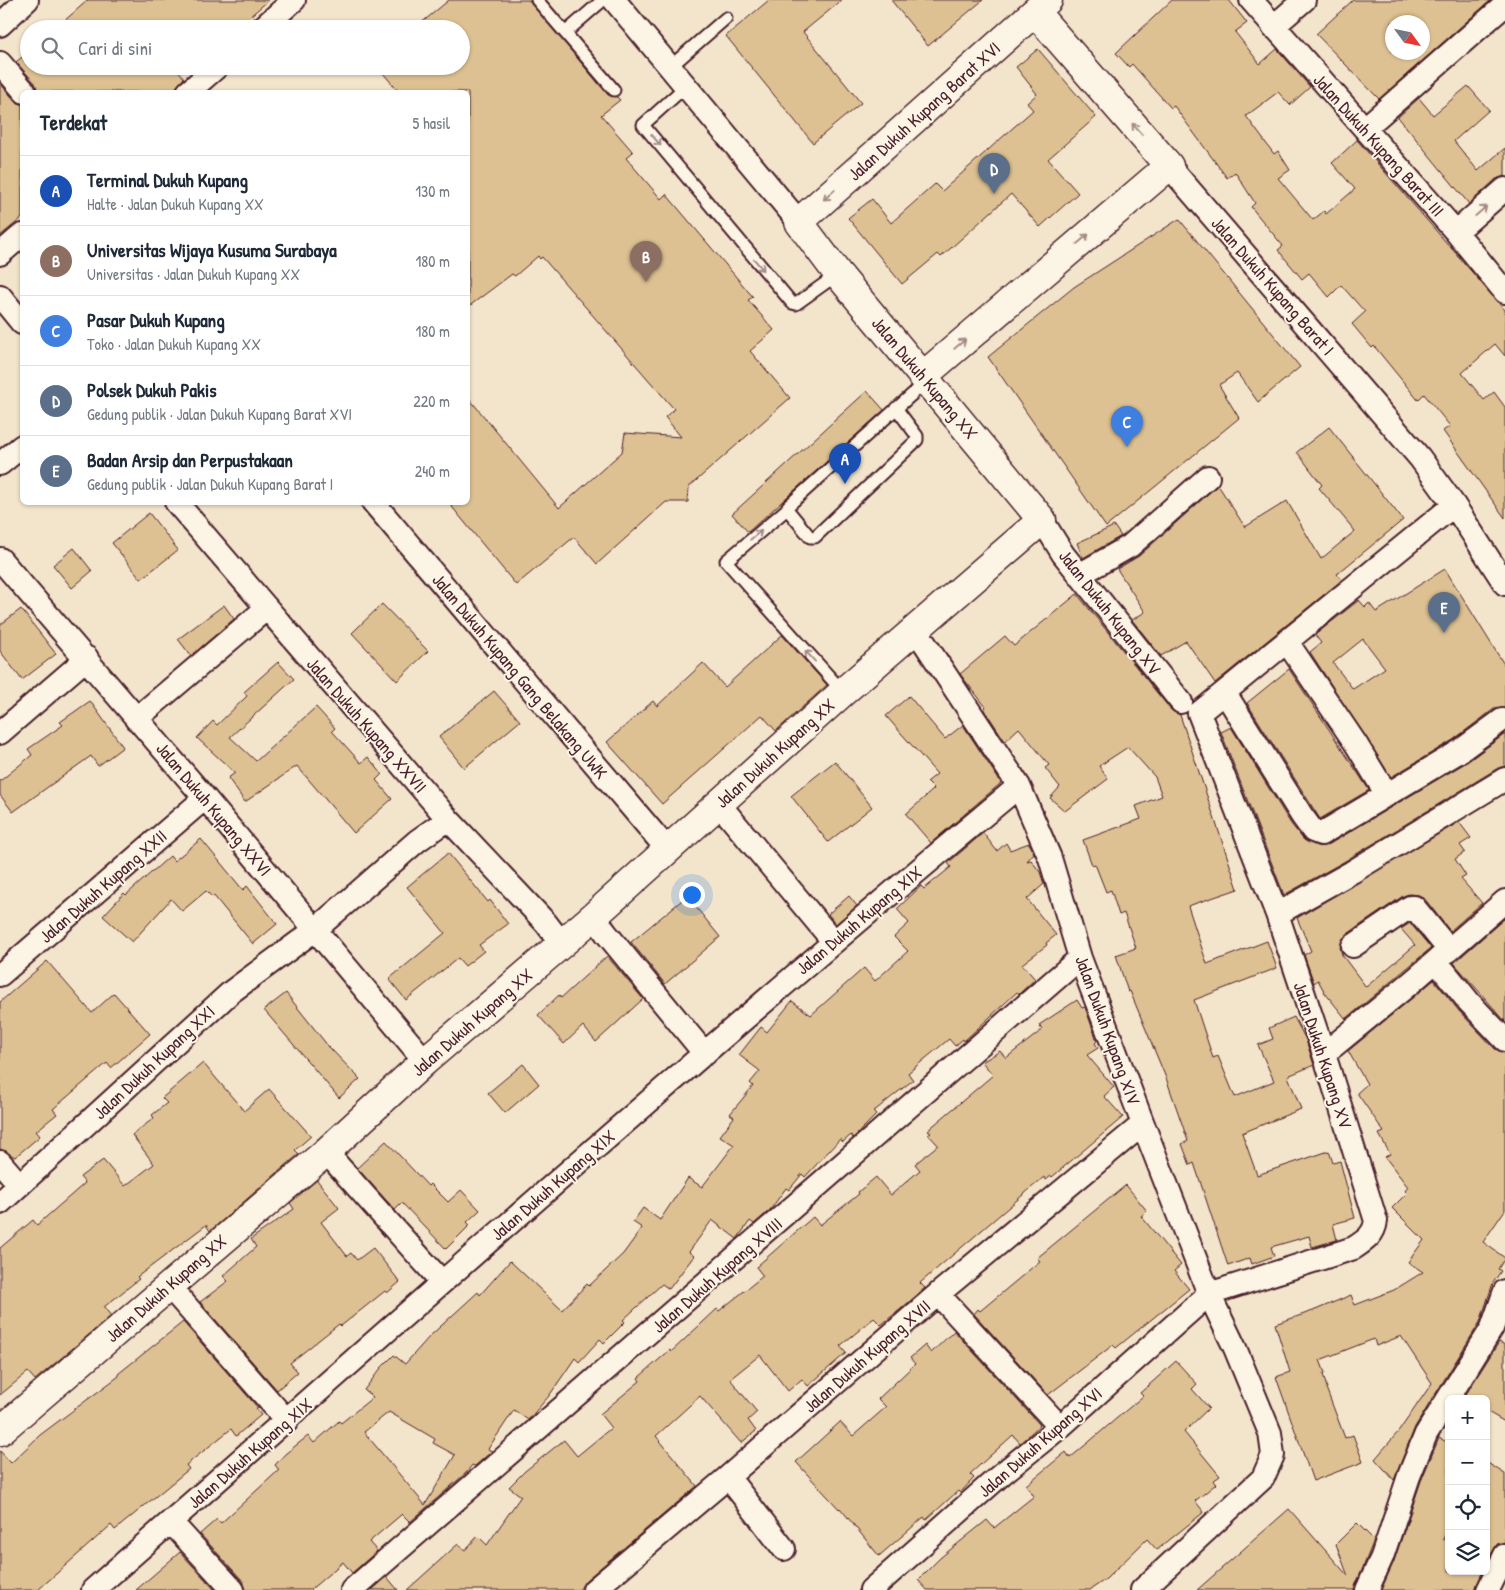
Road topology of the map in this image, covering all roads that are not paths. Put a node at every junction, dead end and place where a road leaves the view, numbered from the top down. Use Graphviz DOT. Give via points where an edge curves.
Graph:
graph roads {
  1 [pos="27,0"];
  2 [pos="294,0"];
  3 [pos="537,0"];
  4 [pos="1251,0"];
  5 [pos="1304,0"];
  6 [pos="618,2"];
  7 [pos="1037,4"];
  8 [pos="1505,5"];
  9 [pos="726,18"];
  10 [pos="271,20"];
  11 [pos="0,25"];
  12 [pos="1273,27"];
  13 [pos="565,33"];
  14 [pos="0,63"];
  15 [pos="670,67"];
  16 [pos="208,75"];
  17 [pos="686,86"];
  18 [pos="23,90"];
  19 [pos="190,90"];
  20 [pos="614,90"];
  21 [pos="1365,128"];
  22 [pos="1169,166"];
  23 [pos="1505,189"];
  24 [pos="799,222"];
  25 [pos="1456,232"];
  26 [pos="20,237"];
  27 [pos="0,254"];
  28 [pos="838,274"];
  29 [pos="1505,292"];
  30 [pos="0,296"];
  31 [pos="20,321"];
  32 [pos="925,378"];
  33 [pos="896,408"];
  34 [pos="20,448"];
  35 [pos="0,464"];
  36 [pos="1208,477"];
  37 [pos="179,505"];
  38 [pos="376,505"];
  39 [pos="1454,505"];
  40 [pos="787,509"];
  41 [pos="1042,520"];
  42 [pos="0,559"];
  43 [pos="1079,575"];
  44 [pos="1505,584"];
  45 [pos="267,608"];
  46 [pos="916,630"];
  47 [pos="1287,642"];
  48 [pos="87,658"];
  49 [pos="843,692"];
  50 [pos="1225,693"];
  51 [pos="1190,708"];
  52 [pos="136,718"];
  53 [pos="1502,720"];
  54 [pos="0,733"];
  55 [pos="1505,779"];
  56 [pos="1018,786"];
  57 [pos="1387,795"];
  58 [pos="205,798"];
  59 [pos="719,804"];
  60 [pos="448,820"];
  61 [pos="667,850"];
  62 [pos="1505,901"];
  63 [pos="1277,914"];
  64 [pos="594,916"];
  65 [pos="316,930"];
  66 [pos="833,941"];
  67 [pos="562,944"];
  68 [pos="1353,946"];
  69 [pos="1442,956"];
  70 [pos="1080,958"];
  71 [pos="0,975"];
  72 [pos="1505,1040"];
  73 [pos="705,1054"];
  74 [pos="1324,1054"];
  75 [pos="425,1061"];
  76 [pos="1143,1124"];
  77 [pos="326,1152"];
  78 [pos="0,1162"];
  79 [pos="20,1185"];
  80 [pos="0,1203"];
  81 [pos="442,1281"];
  82 [pos="168,1285"];
  83 [pos="1505,1291"];
  84 [pos="938,1294"];
  85 [pos="1209,1294"];
  86 [pos="288,1422"];
  87 [pos="1060,1427"];
  88 [pos="0,1431"];
  89 [pos="728,1477"];
  90 [pos="171,1522"];
  91 [pos="784,1549"];
  92 [pos="1505,1555"];
  93 [pos="94,1590"];
  94 [pos="233,1590"];
  95 [pos="352,1590"];
  96 [pos="594,1590"];
  97 [pos="870,1590"];
  98 [pos="1142,1590"];
  99 [pos="1367,1590"];
  100 [pos="1488,1590"];
  1 -- 11 [label="street"];
  2 -- 10 [label="street"];
  3 -- 13 [label="lane"];
  4 -- 12 [label="street, Jalan Dukuh Kupang Barat III"];
  5 -- 12 [label="street"];
  6 -- 13 [label="lane"];
  6 -- 15 [label="street, Jalan Dukuh Kupang XX"];
  22 -- 7 [label="street, Jalan Dukuh Kupang Barat I, one-way"];
  7 -- 24 [label="street, Jalan Dukuh Kupang Barat XVI, one-way"];
  8 -- 21 [label="street"];
  9 -- 15 [label="lane"];
  12 -- 21 [label="street, Jalan Dukuh Kupang Barat III"];
  13 -- 20 [label="lane"];
  14 -- 18 [label="street"];
  15 -- 17 [label="street, Jalan Dukuh Kupang XX"];
  16 -- 19 [label="street"];
  17 -- 24 [label="street, Jalan Dukuh Kupang XX"];
  17 -- 28 [label="lane, one-way" via="643,126 792,304"];
  21 -- 25 [label="street, Jalan Dukuh Kupang Barat III"];
  32 -- 22 [label="street, one-way"];
  22 -- 39 [label="street, Jalan Dukuh Kupang Barat I" via="1420,458"];
  25 -- 23 [label="street, one-way"];
  24 -- 28 [label="street, Jalan Dukuh Kupang XX"];
  25 -- 29 [label="street, Jalan Dukuh Kupang Barat III"];
  26 -- 27 [label="street"];
  28 -- 32 [label="street, Jalan Dukuh Kupang XX"];
  30 -- 31 [label="street"];
  32 -- 33 [label="lane"];
  32 -- 41 [label="street, Jalan Dukuh Kupang XX"];
  33 -- 40 [label="lane"];
  33 -- 40 [label="lane" via="917,440 815,538 810,537"];
  34 -- 35 [label="street"];
  36 -- 43 [label="street" via="1130,546"];
  37 -- 45 [label="street, Jalan Dukuh Kupang XXVII"];
  38 -- 61 [label="street, Jalan Dukuh Kupang Gang Belakang UWK"];
  39 -- 44 [label="street, Jalan Dukuh Kupang Barat I"];
  39 -- 47 [label="street"];
  49 -- 40 [label="lane, one-way" via="726,562"];
  41 -- 43 [label="street, Jalan Dukuh Kupang XV"];
  41 -- 46 [label="street, Jalan Dukuh Kupang XX"];
  42 -- 48 [label="street, Jalan Dukuh Kupang XXVI"];
  43 -- 51 [label="street, Jalan Dukuh Kupang XV"];
  45 -- 52 [label="street"];
  45 -- 60 [label="street, Jalan Dukuh Kupang XXVII"];
  46 -- 49 [label="street, Jalan Dukuh Kupang XX"];
  46 -- 56 [label="street, Jalan Dukuh Kupang XIV"];
  47 -- 50 [label="street"];
  47 -- 57 [label="street"];
  48 -- 52 [label="street, Jalan Dukuh Kupang XXVI"];
  48 -- 54 [label="street"];
  49 -- 59 [label="street, Jalan Dukuh Kupang XX"];
  50 -- 51 [label="street"];
  50 -- 57 [label="street" via="1302,816 1318,833"];
  51 -- 63 [label="street, Jalan Dukuh Kupang XV"];
  52 -- 58 [label="street, Jalan Dukuh Kupang XXVI"];
  53 -- 57 [label="street" via="1460,751"];
  55 -- 63 [label="street"];
  56 -- 66 [label="street, Jalan Dukuh Kupang XIX"];
  56 -- 70 [label="street, Jalan Dukuh Kupang XIV" via="1050,858"];
  58 -- 65 [label="street, Jalan Dukuh Kupang XXVI"];
  58 -- 71 [label="street, Jalan Dukuh Kupang XXII"];
  59 -- 61 [label="street, Jalan Dukuh Kupang XX"];
  59 -- 66 [label="street"];
  60 -- 65 [label="street, Jalan Dukuh Kupang XXI" via="417,841"];
  60 -- 67 [label="street, Jalan Dukuh Kupang XXVII"];
  61 -- 64 [label="street, Jalan Dukuh Kupang XX"];
  62 -- 69 [label="street"];
  63 -- 74 [label="street, Jalan Dukuh Kupang XV"];
  64 -- 67 [label="street, Jalan Dukuh Kupang XX"];
  64 -- 73 [label="street"];
  65 -- 75 [label="street, Jalan Dukuh Kupang XXVI"];
  65 -- 79 [label="street, Jalan Dukuh Kupang XXI" via="231,992"];
  66 -- 73 [label="street, Jalan Dukuh Kupang XIX"];
  67 -- 75 [label="street, Jalan Dukuh Kupang XX"];
  68 -- 69 [label="street" via="1414,907"];
  69 -- 72 [label="street" via="1469,1002"];
  69 -- 74 [label="street"];
  70 -- 76 [label="street, Jalan Dukuh Kupang XIV"];
  70 -- 95 [label="street, Jalan Dukuh Kupang XVIII"];
  73 -- 81 [label="street, Jalan Dukuh Kupang XIX"];
  74 -- 85 [label="street, Jalan Dukuh Kupang XV" via="1376,1221 1375,1230 1354,1248"];
  75 -- 77 [label="street, Jalan Dukuh Kupang XX"];
  76 -- 84 [label="street, Jalan Dukuh Kupang XVII"];
  76 -- 85 [label="street, Jalan Dukuh Kupang XIV"];
  77 -- 81 [label="street"];
  77 -- 82 [label="street, Jalan Dukuh Kupang XX"];
  78 -- 79 [label="street"];
  79 -- 80 [label="street, Jalan Dukuh Kupang XXI"];
  81 -- 86 [label="street, Jalan Dukuh Kupang XIX"];
  82 -- 86 [label="street"];
  82 -- 88 [label="street, Jalan Dukuh Kupang XX"];
  83 -- 99 [label="street" via="1492,1328 1426,1434"];
  84 -- 87 [label="street"];
  84 -- 89 [label="street, Jalan Dukuh Kupang XVII"];
  85 -- 87 [label="street, Jalan Dukuh Kupang XVI"];
  85 -- 98 [label="street, Jalan Dukuh Kupang XIV" via="1239,1357 1273,1446 1271,1463 1263,1478"];
  86 -- 90 [label="street, Jalan Dukuh Kupang XIX"];
  87 -- 97 [label="street, Jalan Dukuh Kupang XVI"];
  89 -- 91 [label="street"];
  89 -- 96 [label="street, Jalan Dukuh Kupang XVII"];
  90 -- 93 [label="street, Jalan Dukuh Kupang XIX"];
  90 -- 94 [label="street"];
  92 -- 100 [label="street"];
}
